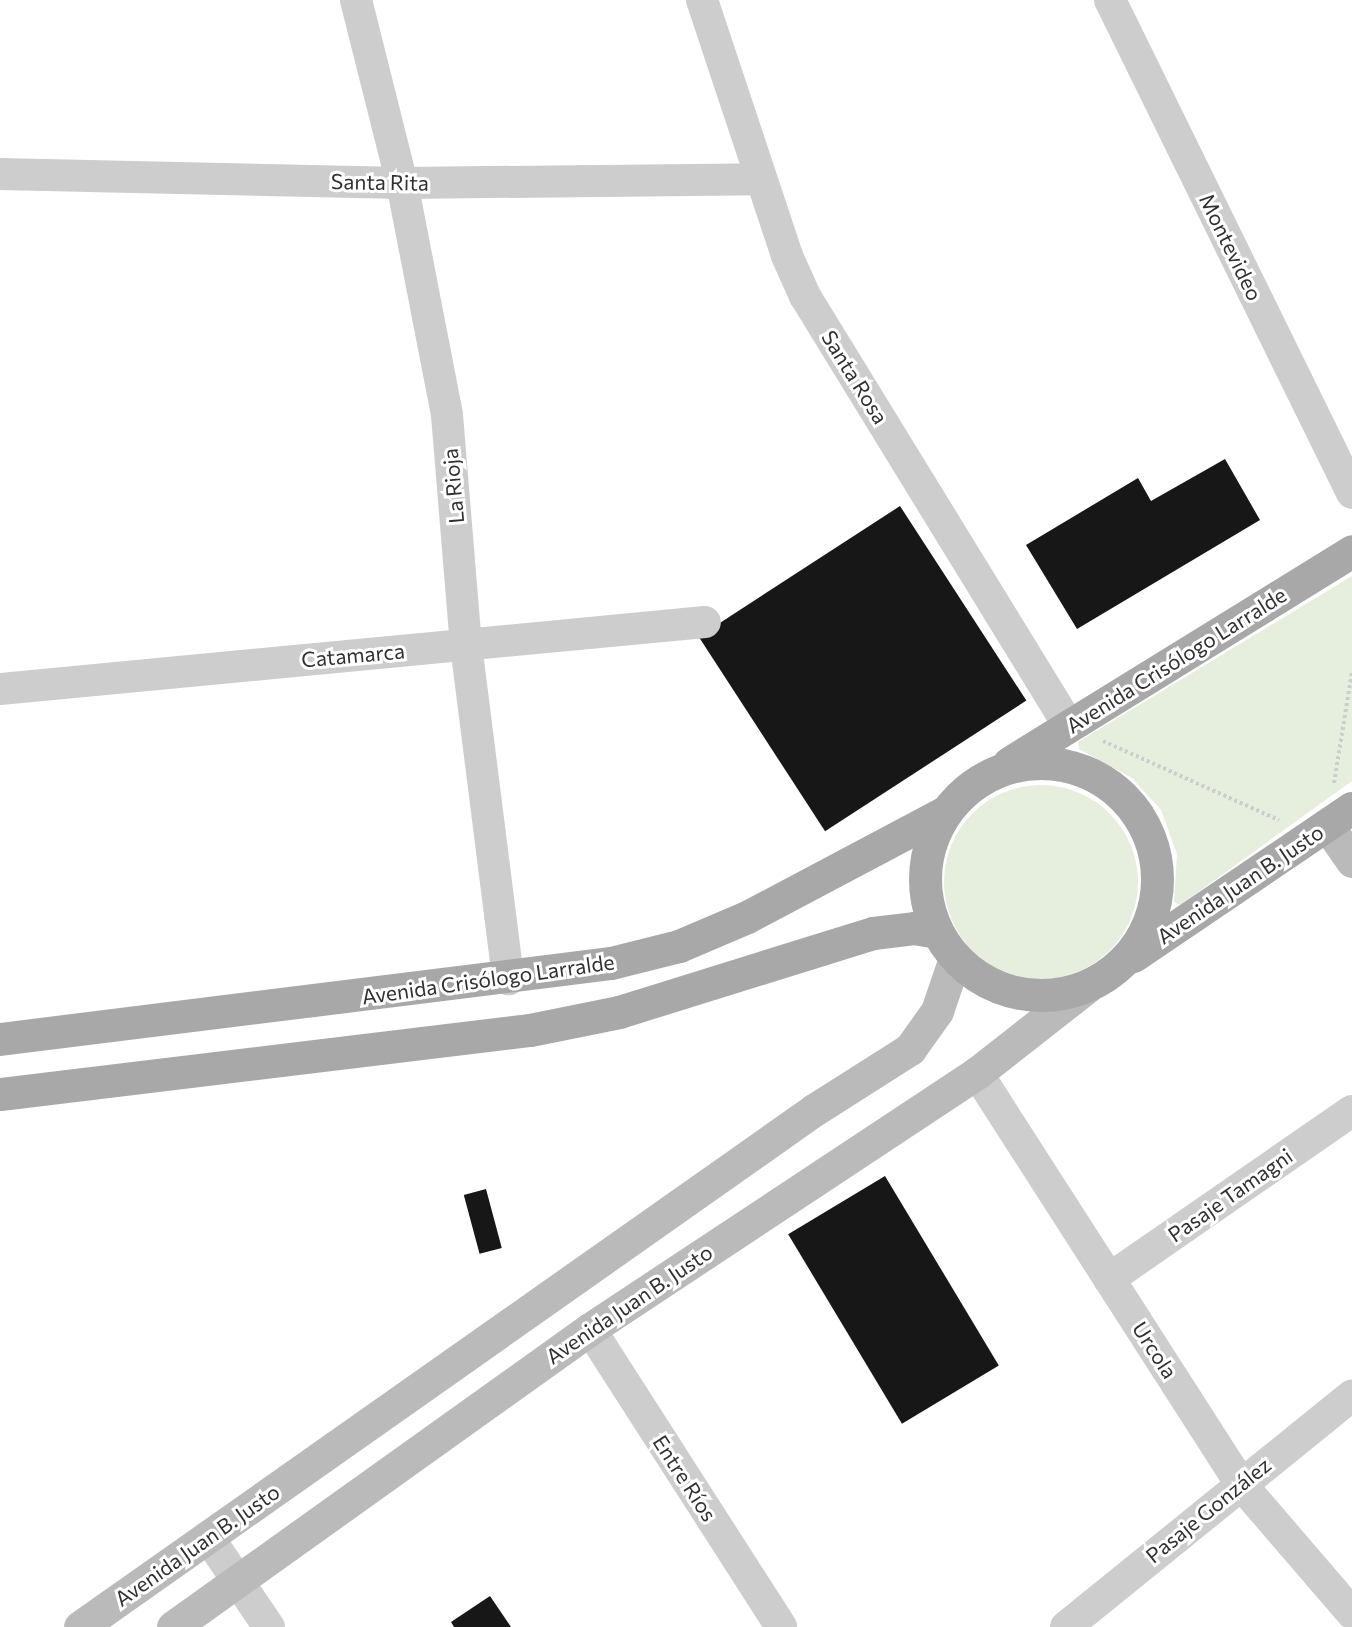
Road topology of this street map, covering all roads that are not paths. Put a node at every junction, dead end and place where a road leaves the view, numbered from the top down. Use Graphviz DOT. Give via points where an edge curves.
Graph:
graph roads {
  1 [pos="356,0"];
  2 [pos="702,0"];
  3 [pos="1110,0"];
  4 [pos="0,174"];
  5 [pos="761,179"];
  6 [pos="402,183"];
  7 [pos="1352,494"];
  8 [pos="1352,551"];
  9 [pos="705,622"];
  10 [pos="466,645"];
  11 [pos="0,689"];
  12 [pos="1069,726"];
  13 [pos="1000,769"];
  14 [pos="945,812"];
  15 [pos="1331,823"];
  16 [pos="1352,861"];
  17 [pos="946,945"];
  18 [pos="1126,960"];
  19 [pos="508,979"];
  20 [pos="1089,986"];
  21 [pos="0,1039"];
  22 [pos="977,1072"];
  23 [pos="0,1094"];
  24 [pos="1352,1111"];
  25 [pos="1109,1279"];
  26 [pos="590,1329"];
  27 [pos="1352,1395"];
  28 [pos="1240,1483"];
  29 [pos="208,1537"];
  30 [pos="239,1580"];
  31 [pos="1352,1613"];
  32 [pos="80,1627"];
  33 [pos="173,1627"];
  34 [pos="269,1627"];
  35 [pos="781,1627"];
  36 [pos="1066,1627"];
  1 -- 6 [label="street, La Rioja"];
  2 -- 5 [label="street, Santa Rosa"];
  3 -- 7 [label="street, Montevideo"];
  4 -- 6 [label="street, Santa Rita"];
  5 -- 6 [label="street, Santa Rita"];
  5 -- 12 [label="street, Santa Rosa" via="805,296"];
  6 -- 10 [label="street, La Rioja" via="447,415"];
  8 -- 12 [label="main road, Avenida Crisólogo Larralde"];
  9 -- 10 [label="street, Catamarca"];
  10 -- 11 [label="street, Catamarca"];
  10 -- 19 [label="street, La Rioja"];
  12 -- 13 [label="main road, Avenida Crisólogo Larralde"];
  13 -- 14 [label="main road, Avenida Crisólogo Larralde" via="969,787"];
  13 -- 18 [label="main road" via="1034,762 1070,765 1102,778 1142,820 1158,863 1157,898 1147,931"];
  14 -- 17 [label="main road" via="924,871 927,903"];
  14 -- 19 [label="main road, Avenida Crisólogo Larralde" via="747,917 679,946"];
  15 -- 16 [label="main road"];
  15 -- 18 [label="main road, Avenida Juan B. Justo"];
  17 -- 20 [label="main road" via="983,980 1018,993 1054,995"];
  17 -- 23 [label="main road" via="914,928 873,933 619,1012 530,1030"];
  17 -- 29 [label="main road, Avenida Juan B. Justo" via="937,1011 910,1049 814,1110"];
  18 -- 20 [label="main road, Avenida Juan B. Justo"];
  19 -- 21 [label="main road, Avenida Crisólogo Larralde"];
  20 -- 22 [label="main road, Avenida Juan B. Justo"];
  22 -- 25 [label="street, Urcola"];
  22 -- 26 [label="main road, Avenida Juan B. Justo"];
  24 -- 25 [label="street, Pasaje Tamagni"];
  25 -- 28 [label="street, Urcola"];
  26 -- 30 [label="main road, Avenida Juan B. Justo"];
  26 -- 35 [label="street, Entre Ríos"];
  27 -- 28 [label="street, Pasaje González"];
  28 -- 31 [label="street, Urcola"];
  28 -- 36 [label="street, Pasaje González"];
  29 -- 30 [label="street"];
  29 -- 32 [label="main road, Avenida Juan B. Justo"];
  30 -- 33 [label="main road, Avenida Juan B. Justo"];
  30 -- 34 [label="street"];
}
